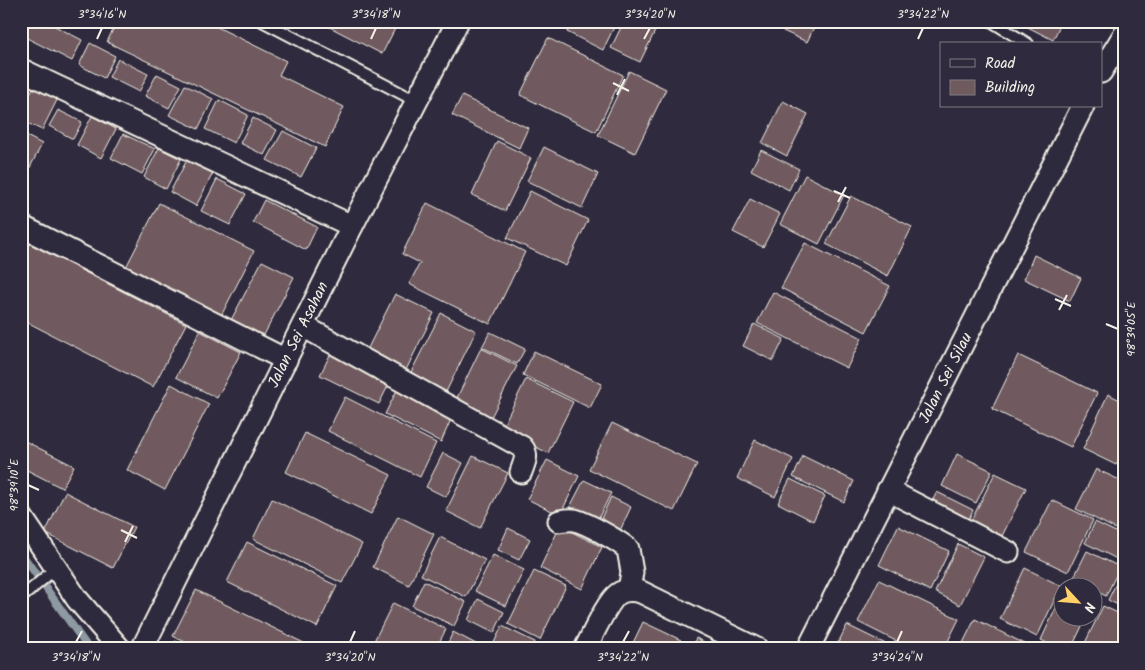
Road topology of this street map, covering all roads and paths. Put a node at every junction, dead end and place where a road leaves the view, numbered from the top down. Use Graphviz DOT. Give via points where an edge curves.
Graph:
graph roads {
  1 [pos="262,21"];
  2 [pos="458,21"];
  3 [pos="991,21"];
  4 [pos="1124,35"];
  5 [pos="1025,42"];
  6 [pos="22,70"];
  7 [pos="1102,70"];
  8 [pos="416,100"];
  9 [pos="1082,108"];
  10 [pos="21,226"];
  11 [pos="352,226"];
  12 [pos="303,326"];
  13 [pos="286,360"];
  14 [pos="521,472"];
  15 [pos="888,490"];
  16 [pos="21,516"];
  17 [pos="559,521"];
  18 [pos="1008,552"];
  19 [pos="52,573"];
  20 [pos="629,590"];
  21 [pos="21,598"];
  22 [pos="120,649"];
  23 [pos="142,649"];
  24 [pos="585,649"];
  25 [pos="757,649"];
  26 [pos="808,649"];
  1 -- 8 [label="lane"];
  2 -- 8 [label="street, Jalan Sei Asahan"];
  3 -- 5 [label="lane"];
  4 -- 7 [label="street"];
  6 -- 11 [label="street"];
  8 -- 11 [label="street, Jalan Sei Asahan"];
  9 -- 15 [label="street, Jalan Sei Silau"];
  10 -- 13 [label="street"];
  11 -- 12 [label="street, Jalan Sei Asahan"];
  12 -- 13 [label="street, Jalan Sei Asahan"];
  12 -- 14 [label="street" via="522,447 526,456"];
  13 -- 23 [label="street, Jalan Sei Asahan"];
  15 -- 18 [label="street"];
  15 -- 26 [label="street, Jalan Sei Silau"];
  16 -- 19 [label="street"];
  17 -- 20 [label="street" via="575,520 628,549 632,572"];
  19 -- 21 [label="lane"];
  19 -- 22 [label="street"];
  20 -- 24 [label="street" via="612,600"];
  20 -- 25 [label="street" via="641,592"];
}
